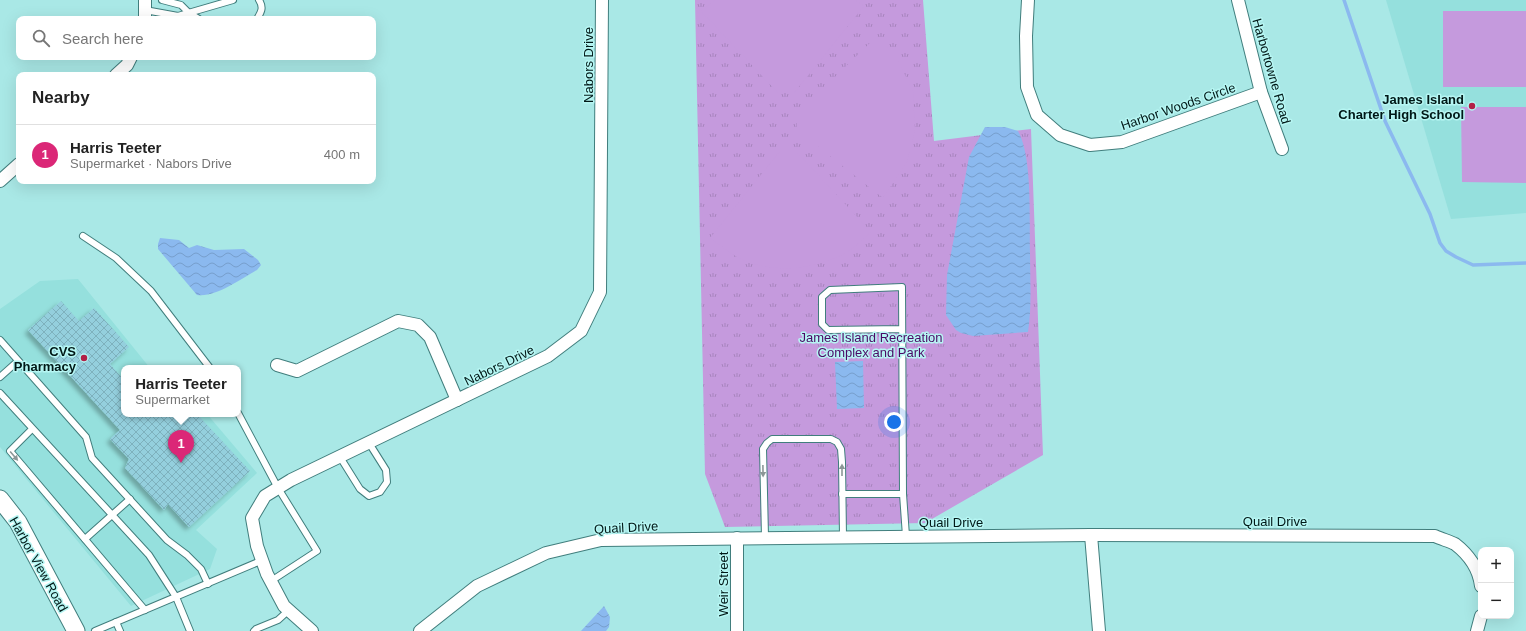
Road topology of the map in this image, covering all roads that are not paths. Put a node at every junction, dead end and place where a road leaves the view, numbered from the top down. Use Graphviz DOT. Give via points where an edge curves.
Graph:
graph roads {
  1 [pos="162,0"];
  2 [pos="233,0"];
  3 [pos="259,0"];
  4 [pos="602,0"];
  5 [pos="1028,0"];
  6 [pos="1238,0"];
  7 [pos="145,10"];
  8 [pos="189,13"];
  9 [pos="194,16"];
  10 [pos="259,16"];
  11 [pos="130,60"];
  12 [pos="119,72"];
  13 [pos="1261,92"];
  14 [pos="1282,149"];
  15 [pos="16,167"];
  16 [pos="0,182"];
  17 [pos="83,236"];
  18 [pos="902,329"];
  19 [pos="0,340"];
  20 [pos="18,361"];
  21 [pos="208,365"];
  22 [pos="277,365"];
  23 [pos="0,377"];
  24 [pos="0,393"];
  25 [pos="457,400"];
  26 [pos="240,417"];
  27 [pos="32,429"];
  28 [pos="369,443"];
  29 [pos="340,457"];
  30 [pos="278,488"];
  31 [pos="842,494"];
  32 [pos="903,494"];
  33 [pos="0,499"];
  34 [pos="130,500"];
  35 [pos="112,516"];
  36 [pos="1092,535"];
  37 [pos="906,536"];
  38 [pos="842,537"];
  39 [pos="737,538"];
  40 [pos="765,538"];
  41 [pos="85,539"];
  42 [pos="263,560"];
  43 [pos="271,580"];
  44 [pos="1480,583"];
  45 [pos="208,584"];
  46 [pos="176,597"];
  47 [pos="145,610"];
  48 [pos="289,610"];
  49 [pos="1480,619"];
  50 [pos="116,622"];
  51 [pos="76,631"];
  52 [pos="95,631"];
  53 [pos="120,631"];
  54 [pos="190,631"];
  55 [pos="254,631"];
  56 [pos="312,631"];
  57 [pos="420,631"];
  58 [pos="738,631"];
  59 [pos="1099,631"];
  60 [pos="1477,631"];
  1 -- 8 [label="lane" via="181,5"];
  2 -- 8 [label="lane"];
  3 -- 10 [label="lane" via="262,10"];
  4 -- 25 [label="street, Nabors Drive" via="600,292 581,331 548,356"];
  5 -- 13 [label="street, Harbor Woods Circle" via="1028,87 1038,115 1060,135 1090,145 1122,142"];
  6 -- 13 [label="street, Harbortowne Road"];
  7 -- 8 [label="lane" via="178,16"];
  8 -- 9 [label="lane"];
  11 -- 12 [label="street"];
  13 -- 14 [label="street, Harbortowne Road"];
  15 -- 16 [label="street"];
  17 -- 21 [label="lane" via="116,258 151,290"];
  18 -- 18 [label="lane" via="902,287 830,290 822,297 822,324 828,330"];
  18 -- 32 [label="lane"];
  19 -- 20 [label="lane"];
  20 -- 23 [label="lane"];
  20 -- 34 [label="lane" via="86,437 92,458"];
  22 -- 25 [label="street" via="297,371 398,321 418,325 430,337"];
  24 -- 27 [label="lane"];
  25 -- 28 [label="street, Nabors Drive"];
  26 -- 30 [label="lane"];
  27 -- 35 [label="lane"];
  27 -- 41 [label="lane, one-way" via="10,451"];
  28 -- 29 [label="street, Nabors Drive"];
  28 -- 29 [label="lane" via="386,470 387,482 380,492 370,496 360,489"];
  29 -- 30 [label="street, Nabors Drive"];
  30 -- 42 [label="street, Nabors Drive" via="266,496 252,518 257,546"];
  30 -- 43 [label="lane" via="317,551"];
  31 -- 32 [label="lane"];
  31 -- 38 [label="lane"];
  31 -- 40 [label="lane, one-way" via="841,449 837,442 831,439 772,439 763,449"];
  32 -- 37 [label="lane"];
  33 -- 51 [label="main road, Harbor View Road" via="18,522"];
  34 -- 35 [label="lane"];
  34 -- 45 [label="lane" via="167,540 201,570"];
  35 -- 41 [label="lane"];
  35 -- 46 [label="lane" via="149,555"];
  36 -- 37 [label="street, Quail Drive"];
  36 -- 44 [label="street, Quail Drive" via="1435,536 1454,544 1470,558"];
  36 -- 59 [label="street"];
  37 -- 38 [label="street, Quail Drive"];
  38 -- 40 [label="street, Quail Drive"];
  39 -- 40 [label="street, Quail Drive"];
  39 -- 57 [label="street, Quail Drive" via="601,540 546,553 477,586"];
  39 -- 58 [label="street, Weir Street"];
  41 -- 47 [label="lane"];
  42 -- 43 [label="street, Nabors Drive"];
  42 -- 45 [label="lane"];
  43 -- 48 [label="street, Nabors Drive" via="284,606"];
  45 -- 46 [label="lane"];
  46 -- 47 [label="lane"];
  46 -- 54 [label="lane"];
  47 -- 50 [label="lane"];
  48 -- 55 [label="lane" via="278,620"];
  48 -- 56 [label="street, Nabors Drive"];
  49 -- 60 [label="street"];
  50 -- 52 [label="lane"];
  50 -- 53 [label="lane"];
}
